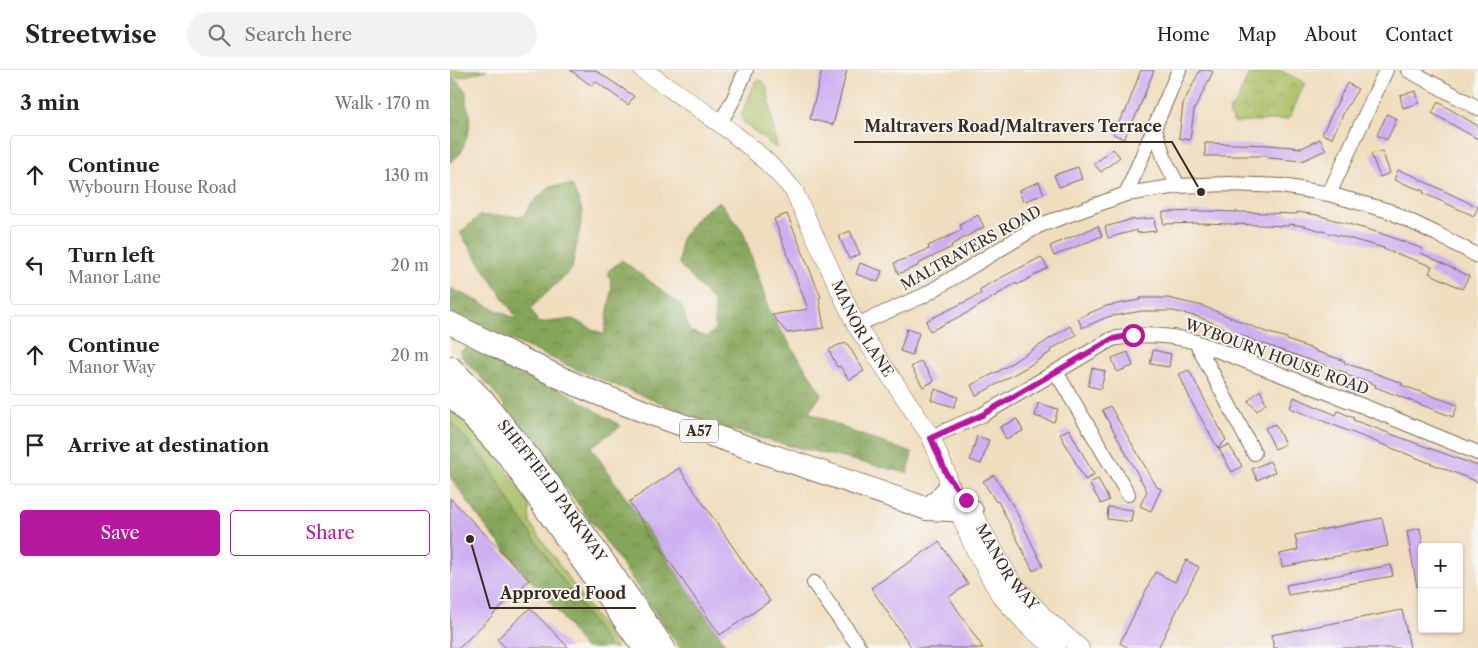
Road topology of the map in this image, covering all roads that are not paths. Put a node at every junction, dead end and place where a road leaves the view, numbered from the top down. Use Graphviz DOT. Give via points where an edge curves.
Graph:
graph roads {
  1 [pos="643,70"];
  2 [pos="746,70"];
  3 [pos="1179,70"];
  4 [pos="1386,70"];
  5 [pos="1408,70"];
  6 [pos="1478,108"];
  7 [pos="720,124"];
  8 [pos="1154,126"];
  9 [pos="1178,186"];
  10 [pos="1126,194"];
  11 [pos="1329,194"];
  12 [pos="1478,256"];
  13 [pos="450,323"];
  14 [pos="856,325"];
  15 [pos="1196,342"];
  16 [pos="450,367"];
  17 [pos="1056,372"];
  18 [pos="450,393"];
  19 [pos="931,438"];
  20 [pos="1254,453"];
  21 [pos="1478,453"];
  22 [pos="948,482"];
  23 [pos="1128,494"];
  24 [pos="927,509"];
  25 [pos="965,511"];
  26 [pos="814,583"];
  27 [pos="1006,604"];
  28 [pos="1068,646"];
  29 [pos="644,648"];
  30 [pos="664,648"];
  31 [pos="860,648"];
  1 -- 7 [label="street, MANOR LANE"];
  2 -- 7 [label="street"];
  3 -- 8 [label="street"];
  4 -- 11 [label="street"];
  5 -- 6 [label="street"];
  7 -- 14 [label="street, MANOR LANE" via="757,152 794,191"];
  8 -- 9 [label="street"];
  8 -- 10 [label="street"];
  9 -- 10 [label="street, MALTRAVERS ROAD"];
  9 -- 11 [label="street, MALTRAVERS ROAD" via="1282,186"];
  10 -- 14 [label="street, MALTRAVERS ROAD" via="1038,226 923,296"];
  11 -- 12 [label="street, MALTRAVERS ROAD" via="1389,211"];
  13 -- 24 [label="highway, A57" via="599,394"];
  14 -- 19 [label="street, MANOR LANE"];
  15 -- 17 [label="street, WYBOURN HOUSE ROAD" via="1153,334 1112,339"];
  15 -- 20 [label="street"];
  15 -- 21 [label="street, WYBOURN HOUSE ROAD"];
  16 -- 30 [label="highway, SHEFFIELD PARKWAY" via="485,402 546,479"];
  17 -- 19 [label="street, WYBOURN HOUSE ROAD" via="982,415"];
  17 -- 23 [label="street"];
  18 -- 29 [label="highway, SHEFFIELD PARKWAY" via="509,457"];
  19 -- 22 [label="street, MANOR LANE"];
  22 -- 24 [label="highway" via="938,502"];
  22 -- 25 [label="street, MANOR LANE"];
  24 -- 25 [label="highway, A57"];
  25 -- 27 [label="street, MANOR LANE" via="974,548"];
  25 -- 28 [label="street, MANOR WAY" via="1011,581"];
  26 -- 31 [label="street"];
  27 -- 28 [label="street, MANOR WAY" via="1030,628"];
}
